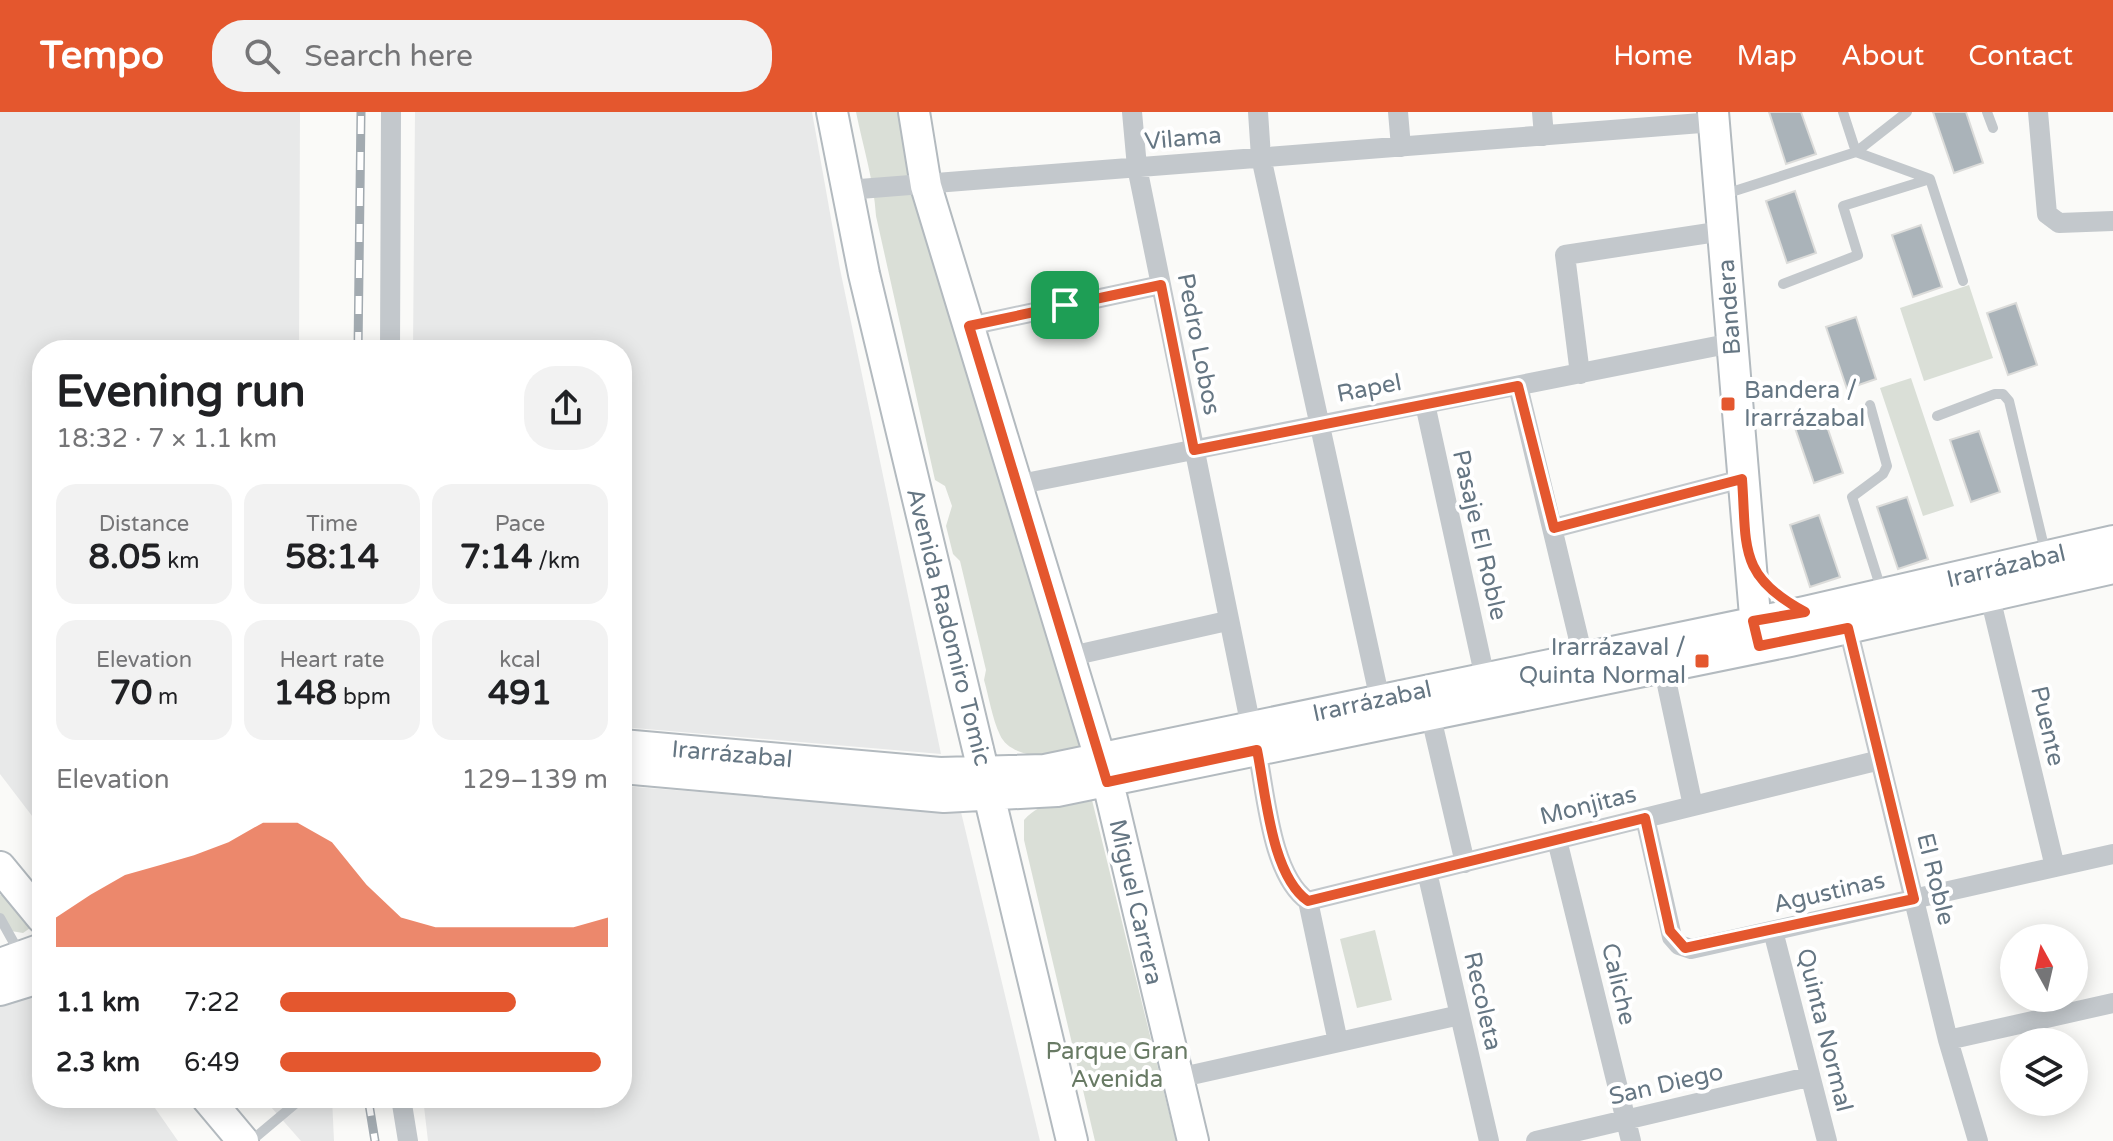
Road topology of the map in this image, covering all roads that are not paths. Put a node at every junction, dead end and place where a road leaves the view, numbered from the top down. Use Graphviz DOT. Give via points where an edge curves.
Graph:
graph roads {
  1 [pos="391,112"];
  2 [pos="832,112"];
  3 [pos="914,112"];
  4 [pos="1132,112"];
  5 [pos="1258,112"];
  6 [pos="1398,112"];
  7 [pos="1542,112"];
  8 [pos="1843,112"];
  9 [pos="1907,112"];
  10 [pos="1987,112"];
  11 [pos="2038,112"];
  12 [pos="1714,117"];
  13 [pos="1677,119"];
  14 [pos="1993,128"];
  15 [pos="1544,136"];
  16 [pos="1401,147"];
  17 [pos="1856,152"];
  18 [pos="1261,157"];
  19 [pos="1137,167"];
  20 [pos="1930,179"];
  21 [pos="926,186"];
  22 [pos="847,190"];
  23 [pos="1720,196"];
  24 [pos="2113,221"];
  25 [pos="1723,231"];
  26 [pos="1963,281"];
  27 [pos="1783,284"];
  28 [pos="1161,285"];
  29 [pos="969,326"];
  30 [pos="390,340"];
  31 [pos="1732,343"];
  32 [pos="1580,374"];
  33 [pos="1518,386"];
  34 [pos="1425,404"];
  35 [pos="1870,405"];
  36 [pos="1937,416"];
  37 [pos="1320,424"];
  38 [pos="1194,450"];
  39 [pos="1742,479"];
  40 [pos="1016,485"];
  41 [pos="1554,528"];
  42 [pos="2113,541"];
  43 [pos="2046,557"];
  44 [pos="1749,561"];
  45 [pos="2113,568"];
  46 [pos="1883,594"];
  47 [pos="1990,597"];
  48 [pos="1805,612"];
  49 [pos="1227,621"];
  50 [pos="1848,628"];
  51 [pos="1756,634"];
  52 [pos="1067,657"];
  53 [pos="1583,657"];
  54 [pos="1663,666"];
  55 [pos="1485,678"];
  56 [pos="1380,700"];
  57 [pos="1430,713"];
  58 [pos="1254,738"];
  59 [pos="632,746"];
  60 [pos="1880,760"];
  61 [pos="632,769"];
  62 [pos="1103,771"];
  63 [pos="988,785"];
  64 [pos="1693,806"];
  65 [pos="1645,818"];
  66 [pos="1557,840"];
  67 [pos="2113,854"];
  68 [pos="1465,863"];
  69 [pos="1,864"];
  70 [pos="2055,867"];
  71 [pos="1427,872"];
  72 [pos="32,889"];
  73 [pos="1914,899"];
  74 [pos="1308,901"];
  75 [pos="32,905"];
  76 [pos="0,918"];
  77 [pos="1773,931"];
  78 [pos="26,962"];
  79 [pos="0,990"];
  80 [pos="2113,1003"];
  81 [pos="1460,1015"];
  82 [pos="1948,1040"];
  83 [pos="1338,1042"];
  84 [pos="1808,1077"];
  85 [pos="1178,1078"];
  86 [pos="215,1108"];
  87 [pos="290,1108"];
  88 [pos="403,1108"];
  89 [pos="1625,1120"];
  90 [pos="243,1141"];
  91 [pos="251,1141"];
  92 [pos="408,1141"];
  93 [pos="1072,1141"];
  94 [pos="1193,1141"];
  95 [pos="1489,1141"];
  96 [pos="1536,1141"];
  97 [pos="1631,1141"];
  98 [pos="1827,1141"];
  99 [pos="1978,1141"];
  1 -- 30 [label="street"];
  2 -- 22 [label="main road, Avenida Radomiro Tomic"];
  3 -- 21 [label="main road, Miguel Carrera"];
  4 -- 19 [label="street, Pedro Lobos"];
  5 -- 18 [label="street"];
  6 -- 16 [label="street"];
  7 -- 15 [label="street"];
  8 -- 17 [label="lane"];
  9 -- 17 [label="lane"];
  10 -- 14 [label="lane"];
  11 -- 24 [label="street" via="2047,214 2059,223"];
  12 -- 13 [label="street, Vilama"];
  12 -- 23 [label="main road, Bandera"];
  13 -- 15 [label="street, Vilama"];
  15 -- 16 [label="street, Vilama"];
  16 -- 18 [label="street, Vilama"];
  17 -- 20 [label="lane"];
  17 -- 23 [label="lane"];
  18 -- 19 [label="street, Vilama"];
  18 -- 37 [label="street"];
  19 -- 21 [label="street, Vilama"];
  19 -- 28 [label="street, Pedro Lobos"];
  20 -- 26 [label="lane"];
  20 -- 27 [label="lane" via="1843,206 1858,255"];
  21 -- 22 [label="street, Vilama"];
  21 -- 29 [label="main road, Miguel Carrera"];
  22 -- 63 [label="main road, Avenida Radomiro Tomic"];
  23 -- 25 [label="main road, Bandera"];
  25 -- 31 [label="main road, Bandera"];
  25 -- 32 [label="street, Bandera" via="1565,255"];
  28 -- 29 [label="street"];
  28 -- 38 [label="street, Pedro Lobos"];
  29 -- 40 [label="main road, Miguel Carrera"];
  31 -- 32 [label="street, Rapel"];
  31 -- 39 [label="main road, Bandera"];
  32 -- 33 [label="street, Rapel"];
  33 -- 34 [label="street, Rapel"];
  33 -- 41 [label="street"];
  34 -- 37 [label="street, Rapel"];
  34 -- 55 [label="street, Pasaje El Roble"];
  35 -- 46 [label="lane" via="1887,466 1852,497"];
  36 -- 43 [label="lane" via="1995,394 2009,401"];
  37 -- 38 [label="street, Rapel"];
  37 -- 56 [label="street"];
  38 -- 40 [label="street, Rapel"];
  38 -- 49 [label="street, Pedro Lobos"];
  39 -- 41 [label="street"];
  39 -- 44 [label="main road, Bandera"];
  40 -- 52 [label="main road, Miguel Carrera"];
  41 -- 53 [label="street"];
  42 -- 43 [label="main road, Irarrázabal"];
  43 -- 46 [label="main road, Irarrázabal"];
  44 -- 48 [label="main road" via="1778,595"];
  44 -- 51 [label="main road, Bandera"];
  45 -- 47 [label="main road, Irarrázabal"];
  46 -- 48 [label="main road, Irarrázabal"];
  47 -- 50 [label="main road, Irarrázabal"];
  47 -- 70 [label="street, Puente"];
  48 -- 51 [label="main road, Irarrázabal"];
  49 -- 52 [label="street"];
  49 -- 58 [label="street, Pedro Lobos"];
  50 -- 51 [label="main road, Irarrázabal"];
  50 -- 60 [label="street, El Roble"];
  51 -- 53 [label="main road, Irarrázabal"];
  51 -- 54 [label="main road, Irarrázabal"];
  52 -- 62 [label="main road, Miguel Carrera"];
  53 -- 55 [label="main road, Irarrázabal"];
  54 -- 57 [label="main road, Irarrázabal"];
  54 -- 64 [label="street"];
  55 -- 56 [label="main road, Irarrázabal"];
  56 -- 58 [label="main road, Irarrázabal"];
  57 -- 58 [label="main road, Irarrázabal"];
  57 -- 68 [label="street"];
  58 -- 62 [label="main road, Irarrázabal"];
  58 -- 74 [label="street, Pedro Lobos" via="1279,858 1294,891"];
  59 -- 63 [label="main road, Irarrázabal" via="940,773"];
  60 -- 64 [label="street, Monjitas"];
  60 -- 73 [label="street, El Roble"];
  61 -- 63 [label="main road, Irarrázabal" via="944,797"];
  62 -- 63 [label="main road, Irarrázabal" via="1057,791"];
  62 -- 85 [label="main road, Miguel Carrera"];
  63 -- 93 [label="main road, Avenida Radomiro Tomic"];
  64 -- 65 [label="street, Monjitas"];
  65 -- 66 [label="street, Monjitas"];
  65 -- 77 [label="street, Agustinas" via="1672,937 1685,948 1697,948"];
  66 -- 68 [label="street, Monjitas"];
  66 -- 89 [label="street, Caliche"];
  67 -- 70 [label="street, Agustinas"];
  68 -- 71 [label="street, Monjitas"];
  69 -- 72 [label="main road"];
  69 -- 75 [label="main road"];
  70 -- 73 [label="street, Agustinas"];
  71 -- 74 [label="street, Monjitas"];
  71 -- 81 [label="street, Recoleta"];
  73 -- 77 [label="street, Agustinas"];
  73 -- 82 [label="street, El Roble"];
  74 -- 83 [label="street"];
  76 -- 78 [label="lane"];
  77 -- 84 [label="street, Quinta Normal"];
  78 -- 79 [label="main road"];
  80 -- 82 [label="street"];
  81 -- 83 [label="street"];
  81 -- 95 [label="street, Recoleta"];
  82 -- 99 [label="street, El Roble"];
  83 -- 85 [label="street"];
  84 -- 89 [label="street, San Diego"];
  84 -- 98 [label="street, Quinta Normal"];
  85 -- 94 [label="main road, Miguel Carrera"];
  86 -- 90 [label="main road"];
  87 -- 91 [label="lane"];
  88 -- 92 [label="street"];
  89 -- 96 [label="street, San Diego"];
  89 -- 97 [label="street, Caliche"];
}
